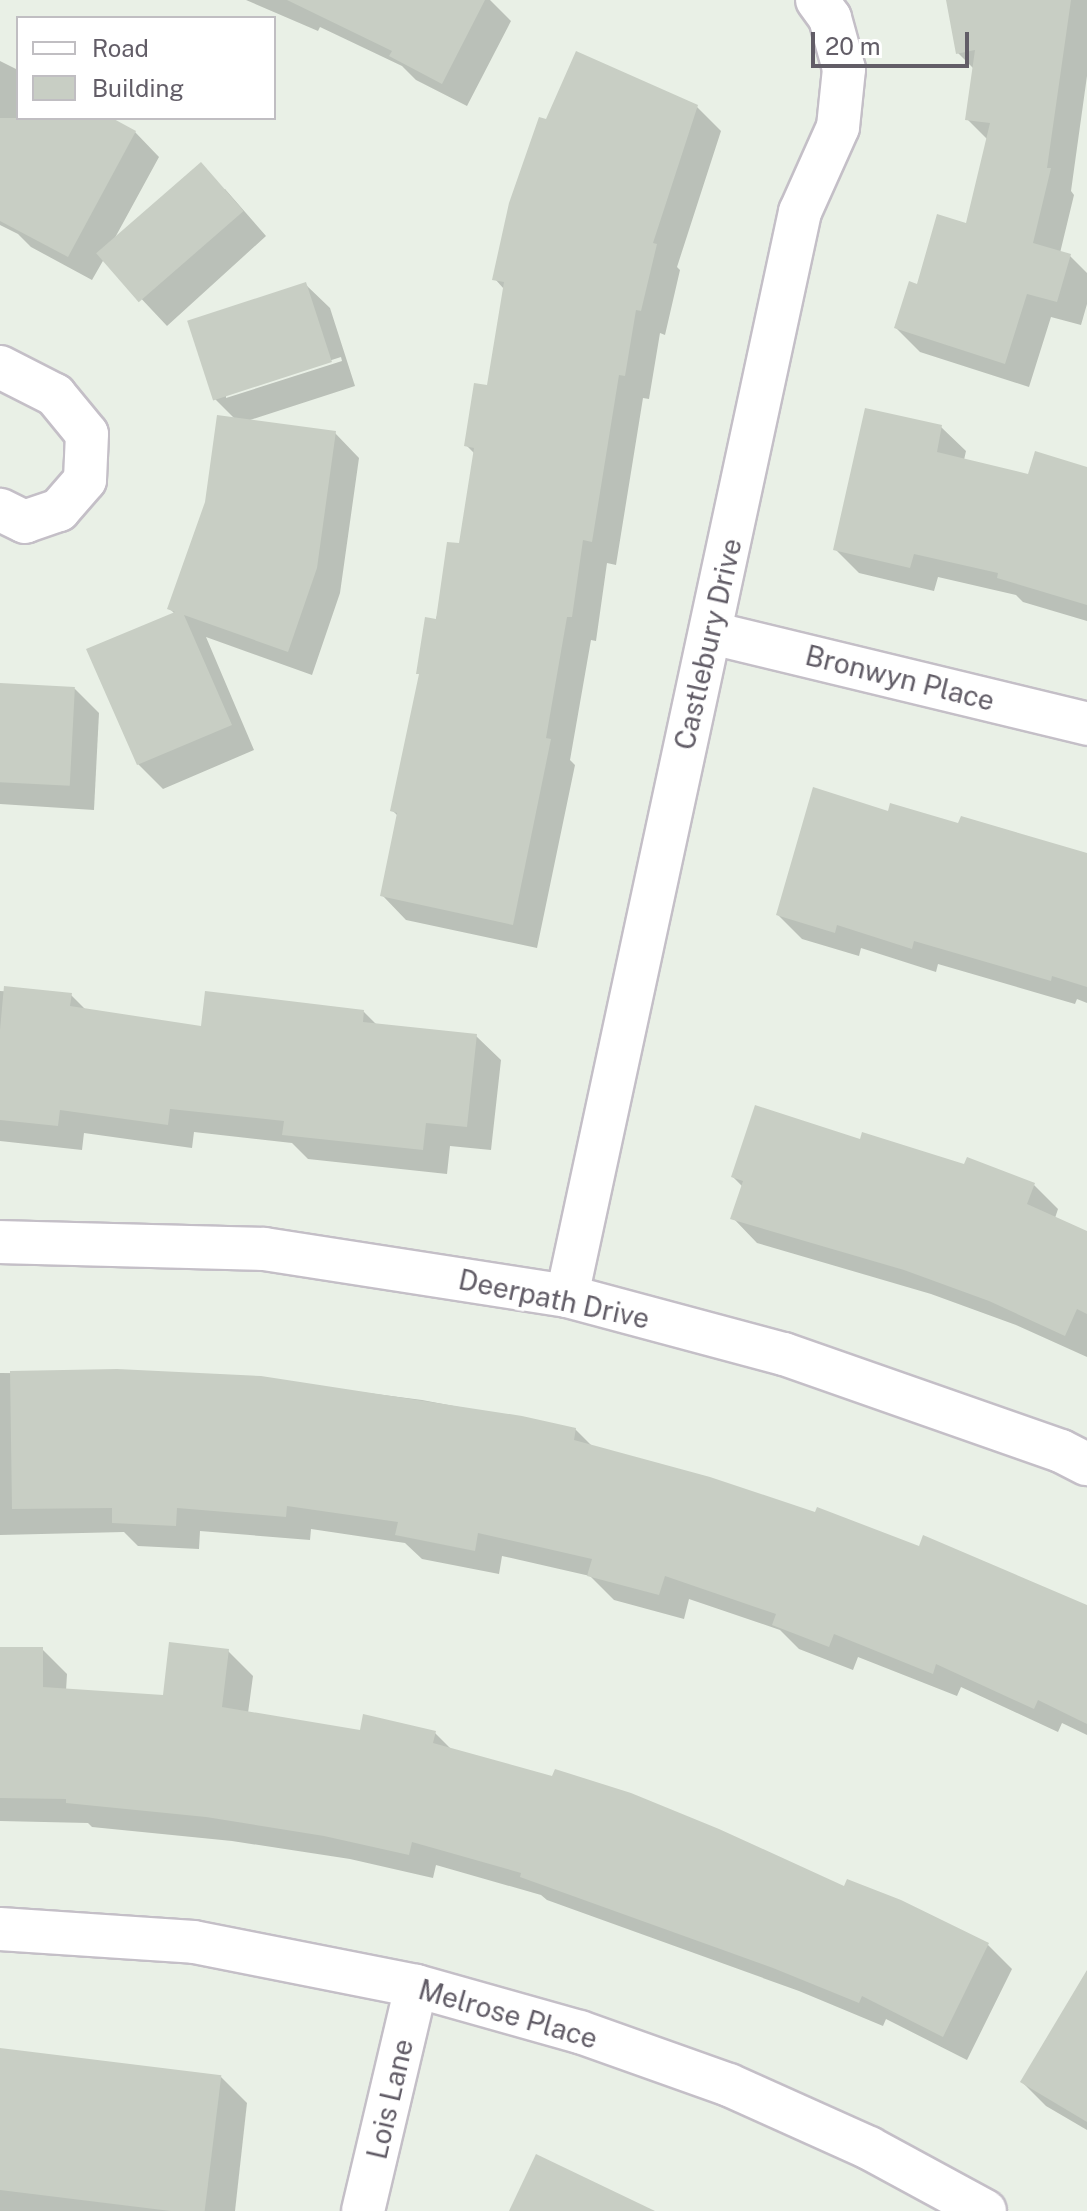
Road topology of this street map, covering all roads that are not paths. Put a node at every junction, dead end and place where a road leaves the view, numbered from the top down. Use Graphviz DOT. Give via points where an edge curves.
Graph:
graph roads {
  1 [pos="817,0"];
  2 [pos="0,367"];
  3 [pos="0,510"];
  4 [pos="712,633"];
  5 [pos="1087,724"];
  6 [pos="0,1242"];
  7 [pos="567,1296"];
  8 [pos="1087,1464"];
  9 [pos="0,1929"];
  10 [pos="416,1986"];
  11 [pos="363,2211"];
  12 [pos="985,2211"];
  1 -- 4 [label="street, Castlebury Drive" via="830,18 844,69 838,127 800,212"];
  2 -- 3 [label="street" via="55,395 87,434 85,480 59,510 25,522"];
  4 -- 5 [label="street, Bronwyn Place"];
  4 -- 7 [label="street, Castlebury Drive"];
  6 -- 7 [label="street, Deerpath Drive" via="264,1249"];
  7 -- 8 [label="street, Deerpath Drive" via="784,1354"];
  9 -- 10 [label="street, Melrose Place" via="194,1942"];
  10 -- 11 [label="street, Lois Lane"];
  10 -- 12 [label="street, Melrose Place" via="580,2032 729,2085 869,2148"];
}
